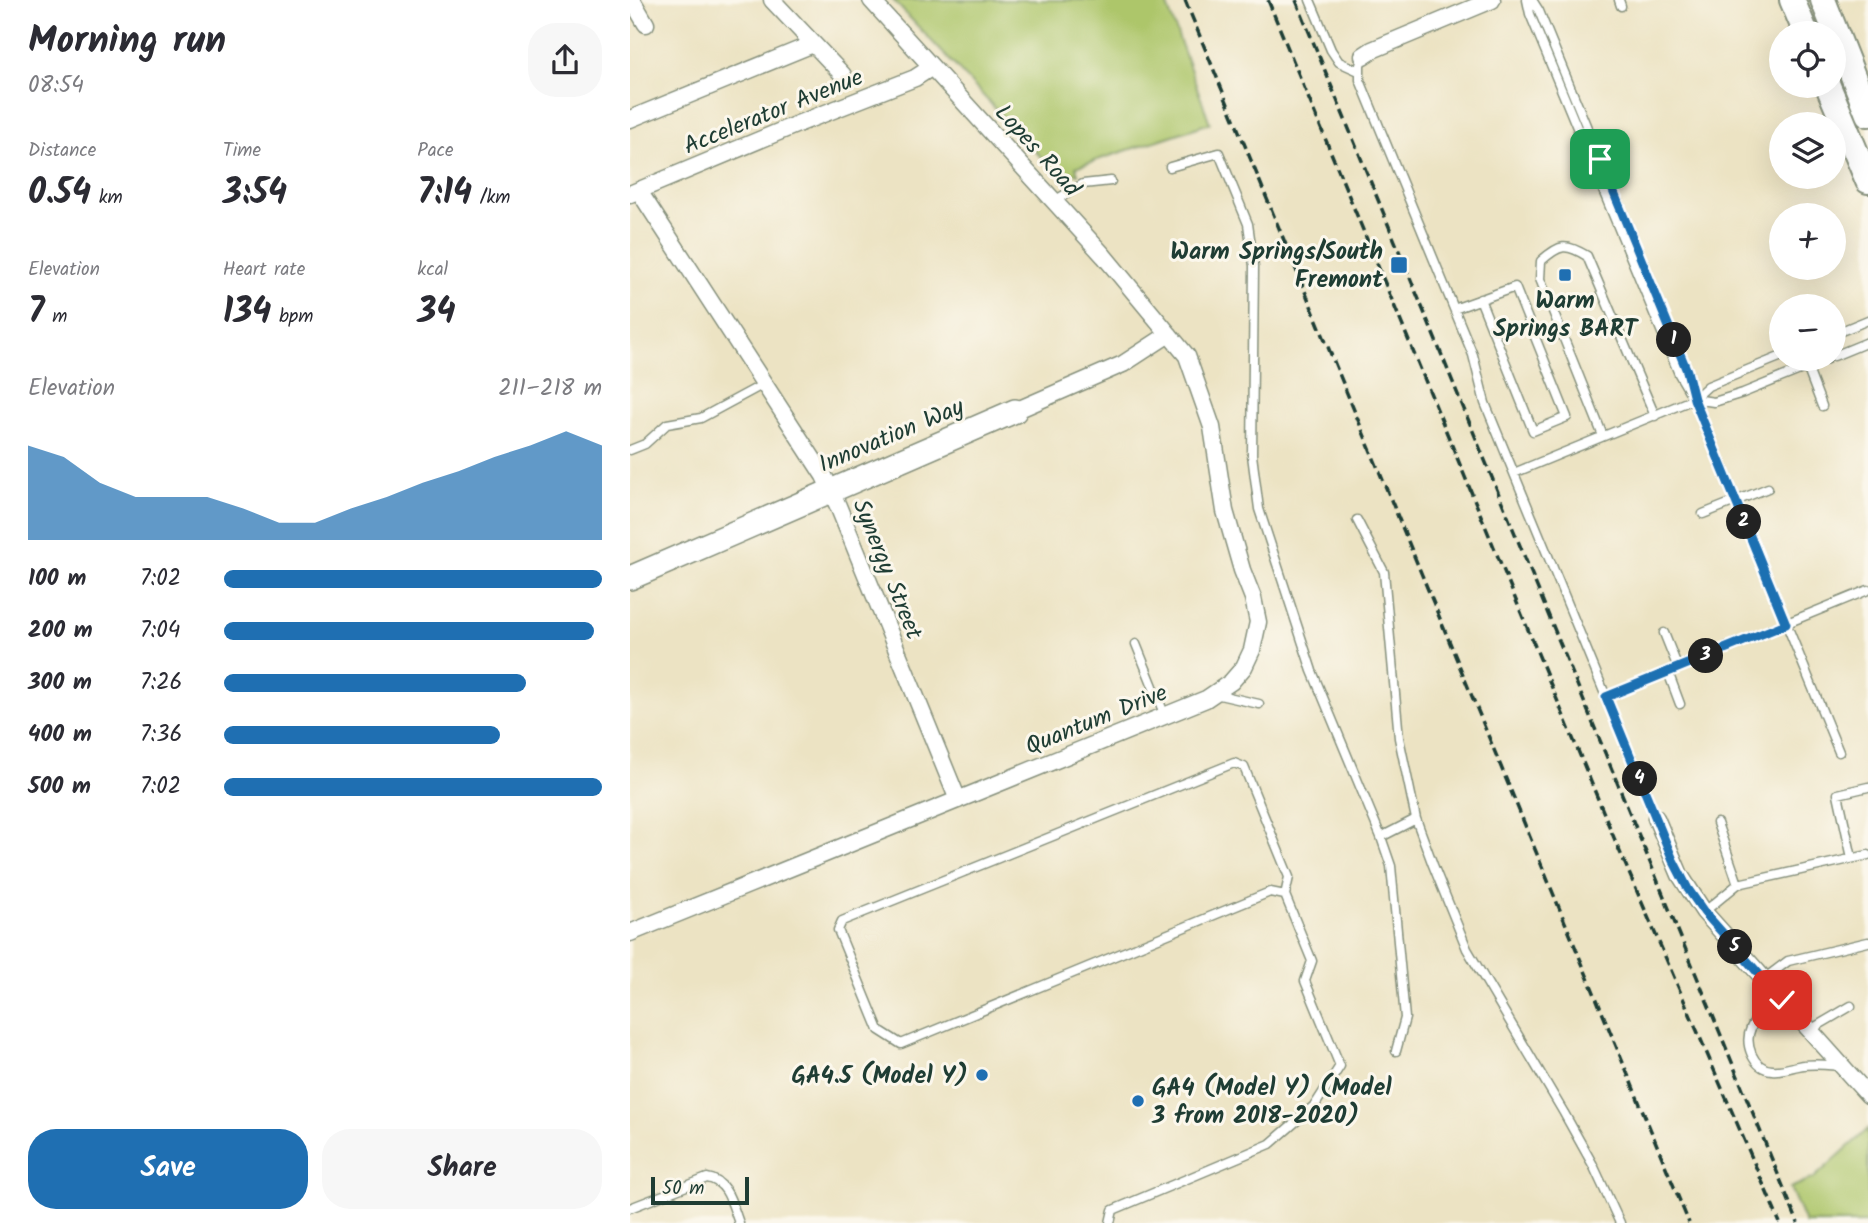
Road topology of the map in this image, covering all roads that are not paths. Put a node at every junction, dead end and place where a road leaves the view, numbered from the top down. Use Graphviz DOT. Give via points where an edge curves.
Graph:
graph roads {
  1 [pos="632,0"];
  2 [pos="871,0"];
  3 [pos="1310,0"];
  4 [pos="1492,0"];
  5 [pos="1529,0"];
  6 [pos="1792,0"];
  7 [pos="1823,0"];
  8 [pos="775,1"];
  9 [pos="1801,21"];
  10 [pos="646,24"];
  11 [pos="813,44"];
  12 [pos="1361,63"];
  13 [pos="932,67"];
  14 [pos="843,75"];
  15 [pos="1833,98"];
  16 [pos="1868,114"];
  17 [pos="630,119"];
  18 [pos="1170,167"];
  19 [pos="1111,181"];
  20 [pos="1868,181"];
  21 [pos="634,192"];
  22 [pos="1054,201"];
  23 [pos="1480,299"];
  24 [pos="1454,309"];
  25 [pos="1868,320"];
  26 [pos="1846,329"];
  27 [pos="1169,334"];
  28 [pos="1868,342"];
  29 [pos="1846,351"];
  30 [pos="1769,361"];
  31 [pos="1788,371"];
  32 [pos="1808,371"];
  33 [pos="764,384"];
  34 [pos="1694,399"];
  35 [pos="1822,406"];
  36 [pos="1015,411"];
  37 [pos="1655,416"];
  38 [pos="1603,436"];
  39 [pos="630,450"];
  40 [pos="1514,473"];
  41 [pos="1768,488"];
  42 [pos="831,489"];
  43 [pos="1735,501"];
  44 [pos="1703,514"];
  45 [pos="1357,520"];
  46 [pos="630,578"];
  47 [pos="1868,590"];
  48 [pos="1786,624"];
  49 [pos="1664,634"];
  50 [pos="1136,644"];
  51 [pos="1678,668"];
  52 [pos="1668,672"];
  53 [pos="1215,694"];
  54 [pos="1606,697"];
  55 [pos="1259,704"];
  56 [pos="1680,704"];
  57 [pos="1165,716"];
  58 [pos="1839,752"];
  59 [pos="1868,787"];
  60 [pos="957,800"];
  61 [pos="1656,818"];
  62 [pos="1416,819"];
  63 [pos="1717,823"];
  64 [pos="1381,837"];
  65 [pos="1868,855"];
  66 [pos="1852,858"];
  67 [pos="1738,884"];
  68 [pos="1285,895"];
  69 [pos="1704,912"];
  70 [pos="630,933"];
  71 [pos="1868,943"];
  72 [pos="1764,979"];
  73 [pos="1782,1000"];
  74 [pos="1852,1006"];
  75 [pos="1810,1030"];
  76 [pos="1396,1051"];
  77 [pos="1842,1066"];
  78 [pos="1868,1095"];
  79 [pos="630,1208"];
  80 [pos="739,1223"];
  81 [pos="1110,1223"];
  82 [pos="1620,1223"];
  1 -- 10 [label="street"];
  2 -- 13 [label="street, Lopes Road"];
  3 -- 12 [label="lane" via="1339,62 1347,67"];
  4 -- 12 [label="street" via="1372,50"];
  5 -- 34 [label="lane" via="1530,15 1679,374"];
  6 -- 9 [label="main road"];
  7 -- 16 [label="main road" via="1858,78"];
  8 -- 11 [label="street"];
  11 -- 14 [label="street"];
  11 -- 17 [label="street"];
  12 -- 24 [label="lane" via="1365,93"];
  13 -- 21 [label="street, Accelerator Avenue" via="915,78"];
  13 -- 22 [label="street, Lopes Road"];
  15 -- 20 [label="main road"];
  18 -- 64 [label="lane" via="1219,153 1248,223 1254,266 1252,455 1259,509 1312,671"];
  19 -- 22 [label="lane" via="1083,184"];
  21 -- 33 [label="street, Synergy Street"];
  22 -- 27 [label="street, Lopes Road"];
  23 -- 23 [label="lane" via="1533,431 1567,417 1515,287"];
  23 -- 24 [label="lane"];
  24 -- 40 [label="lane"];
  25 -- 26 [label="lane"];
  27 -- 36 [label="street, Innovation Way" via="1123,364"];
  27 -- 53 [label="street, Quantum Drive" via="1186,356 1212,427 1225,511 1258,622 1244,667"];
  28 -- 29 [label="lane"];
  30 -- 34 [label="lane" via="1708,386"];
  31 -- 34 [label="lane" via="1714,402"];
  32 -- 35 [label="lane"];
  33 -- 39 [label="lane" via="701,418 667,424 645,444"];
  33 -- 42 [label="street, Synergy Street"];
  34 -- 37 [label="lane"];
  34 -- 43 [label="lane"];
  36 -- 42 [label="street, Innovation Way"];
  37 -- 38 [label="lane"];
  37 -- 38 [label="lane" via="1587,256 1571,246 1555,248 1541,261 1540,279"];
  38 -- 40 [label="lane"];
  40 -- 54 [label="lane"];
  41 -- 43 [label="lane"];
  42 -- 46 [label="street, Innovation Way"];
  42 -- 60 [label="street, Synergy Street"];
  43 -- 44 [label="lane"];
  43 -- 48 [label="lane"];
  45 -- 62 [label="lane" via="1384,572 1399,738"];
  47 -- 48 [label="lane"];
  48 -- 51 [label="lane"];
  48 -- 58 [label="lane"];
  49 -- 51 [label="lane"];
  50 -- 57 [label="lane"];
  51 -- 52 [label="lane"];
  52 -- 54 [label="lane"];
  52 -- 56 [label="lane"];
  53 -- 55 [label="lane"];
  53 -- 57 [label="street, Quantum Drive"];
  54 -- 61 [label="lane"];
  57 -- 60 [label="street, Quantum Drive"];
  59 -- 66 [label="lane" via="1838,794"];
  60 -- 70 [label="street, Quantum Drive"];
  61 -- 69 [label="street" via="1680,875"];
  62 -- 64 [label="lane"];
  62 -- 82 [label="lane" via="1467,949 1593,1164"];
  63 -- 67 [label="lane"];
  64 -- 76 [label="lane" via="1393,880 1405,1018"];
  65 -- 66 [label="lane"];
  66 -- 67 [label="lane"];
  67 -- 69 [label="lane"];
  68 -- 68 [label="lane" via="1270,892 901,1044 879,1030 838,930 842,921 1234,763 1244,767 1289,877"];
  68 -- 81 [label="lane" via="1312,961 1305,981 1340,1066 1315,1105 1270,1144 1113,1210"];
  69 -- 72 [label="street"];
  71 -- 72 [label="lane" via="1788,961"];
  72 -- 73 [label="street"];
  73 -- 75 [label="street"];
  73 -- 77 [label="lane" via="1751,1027 1748,1042 1753,1060 1768,1070"];
  74 -- 75 [label="lane"];
  75 -- 77 [label="street"];
  77 -- 78 [label="street"];
  79 -- 80 [label="lane" via="707,1178 722,1184"];
}
